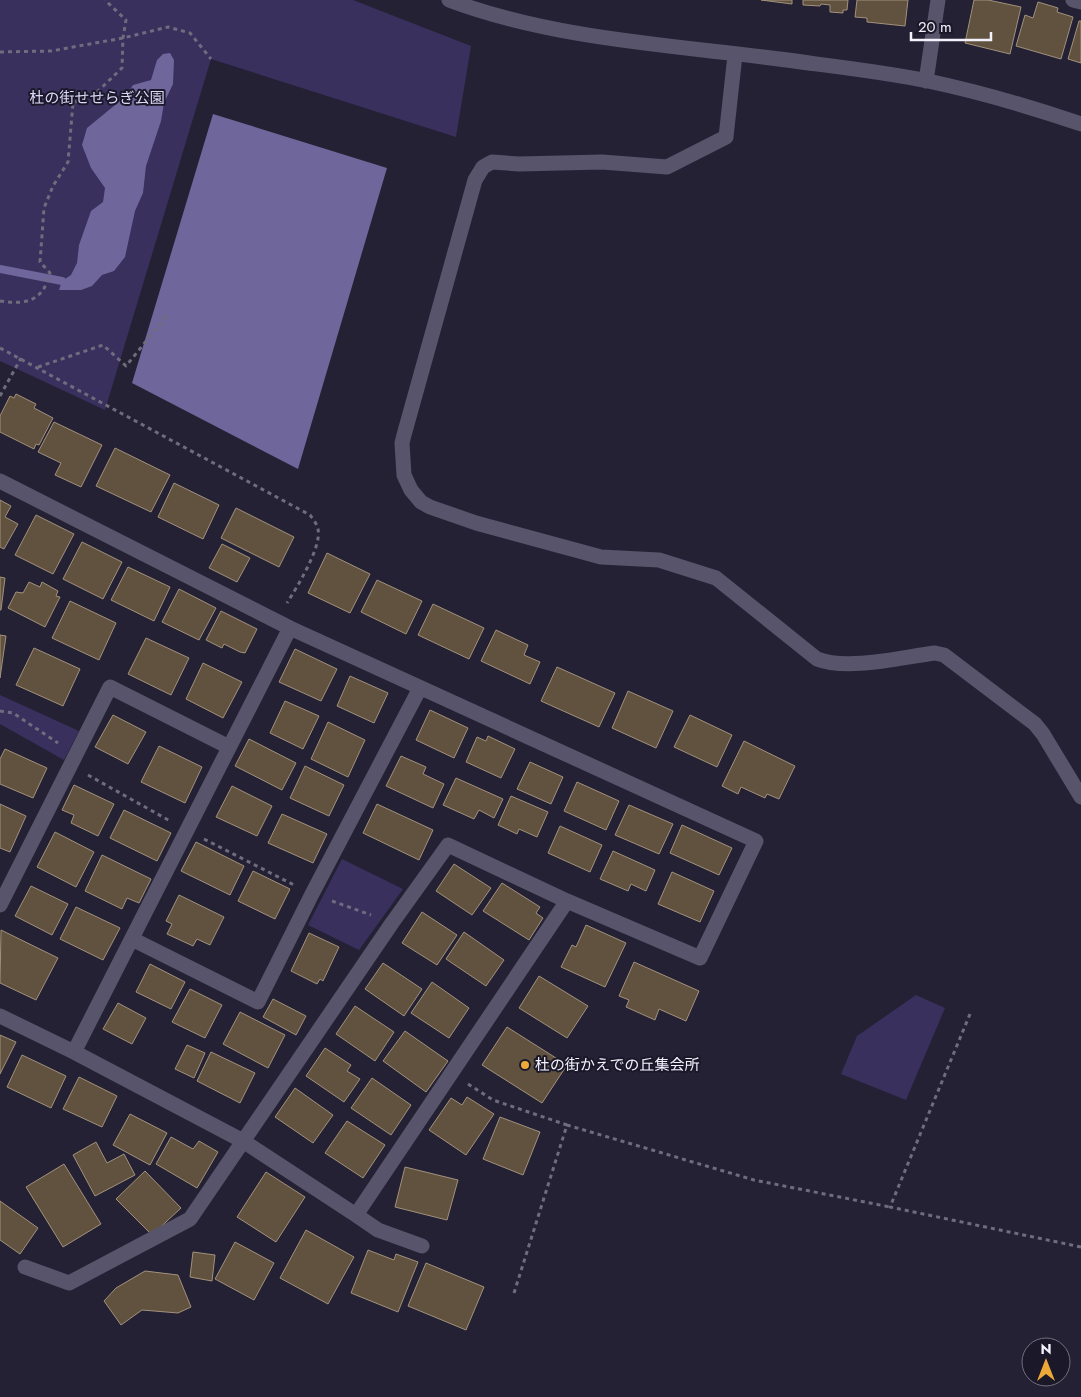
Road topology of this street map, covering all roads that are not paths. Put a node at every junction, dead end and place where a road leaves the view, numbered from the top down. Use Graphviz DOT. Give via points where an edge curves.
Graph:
graph roads {
  1 [pos="449,0"];
  2 [pos="938,0"];
  3 [pos="1073,0"];
  4 [pos="1081,2"];
  5 [pos="735,54"];
  6 [pos="926,81"];
  7 [pos="1081,124"];
  8 [pos="0,482"];
  9 [pos="290,628"];
  10 [pos="420,688"];
  11 [pos="229,747"];
  12 [pos="1081,798"];
  13 [pos="567,901"];
  14 [pos="0,905"];
  15 [pos="132,939"];
  16 [pos="0,1016"];
  17 [pos="74,1052"];
  18 [pos="242,1141"];
  19 [pos="356,1215"];
  20 [pos="422,1246"];
  21 [pos="24,1267"];
  1 -- 5 [label="street" via="557,29"];
  2 -- 6 [label="street"];
  3 -- 4 [label="street"];
  5 -- 6 [label="street"];
  5 -- 12 [label="street" via="726,137 667,167 602,162 492,162 483,167 475,180 404,435 404,475 421,502 476,523 601,557 660,560 716,578 826,663 852,664 935,652 944,655 1035,724"];
  6 -- 7 [label="street" via="1025,105"];
  8 -- 9 [label="street"];
  9 -- 10 [label="street"];
  9 -- 11 [label="street"];
  10 -- 13 [label="street" via="756,841 700,958"];
  10 -- 15 [label="street" via="258,1002"];
  11 -- 14 [label="street" via="110,687"];
  11 -- 15 [label="street"];
  13 -- 18 [label="street" via="448,845"];
  13 -- 19 [label="street"];
  15 -- 17 [label="street"];
  16 -- 17 [label="street"];
  17 -- 18 [label="street"];
  18 -- 19 [label="street"];
  18 -- 21 [label="street" via="190,1219 69,1282"];
  19 -- 20 [label="street" via="378,1230"];
}
